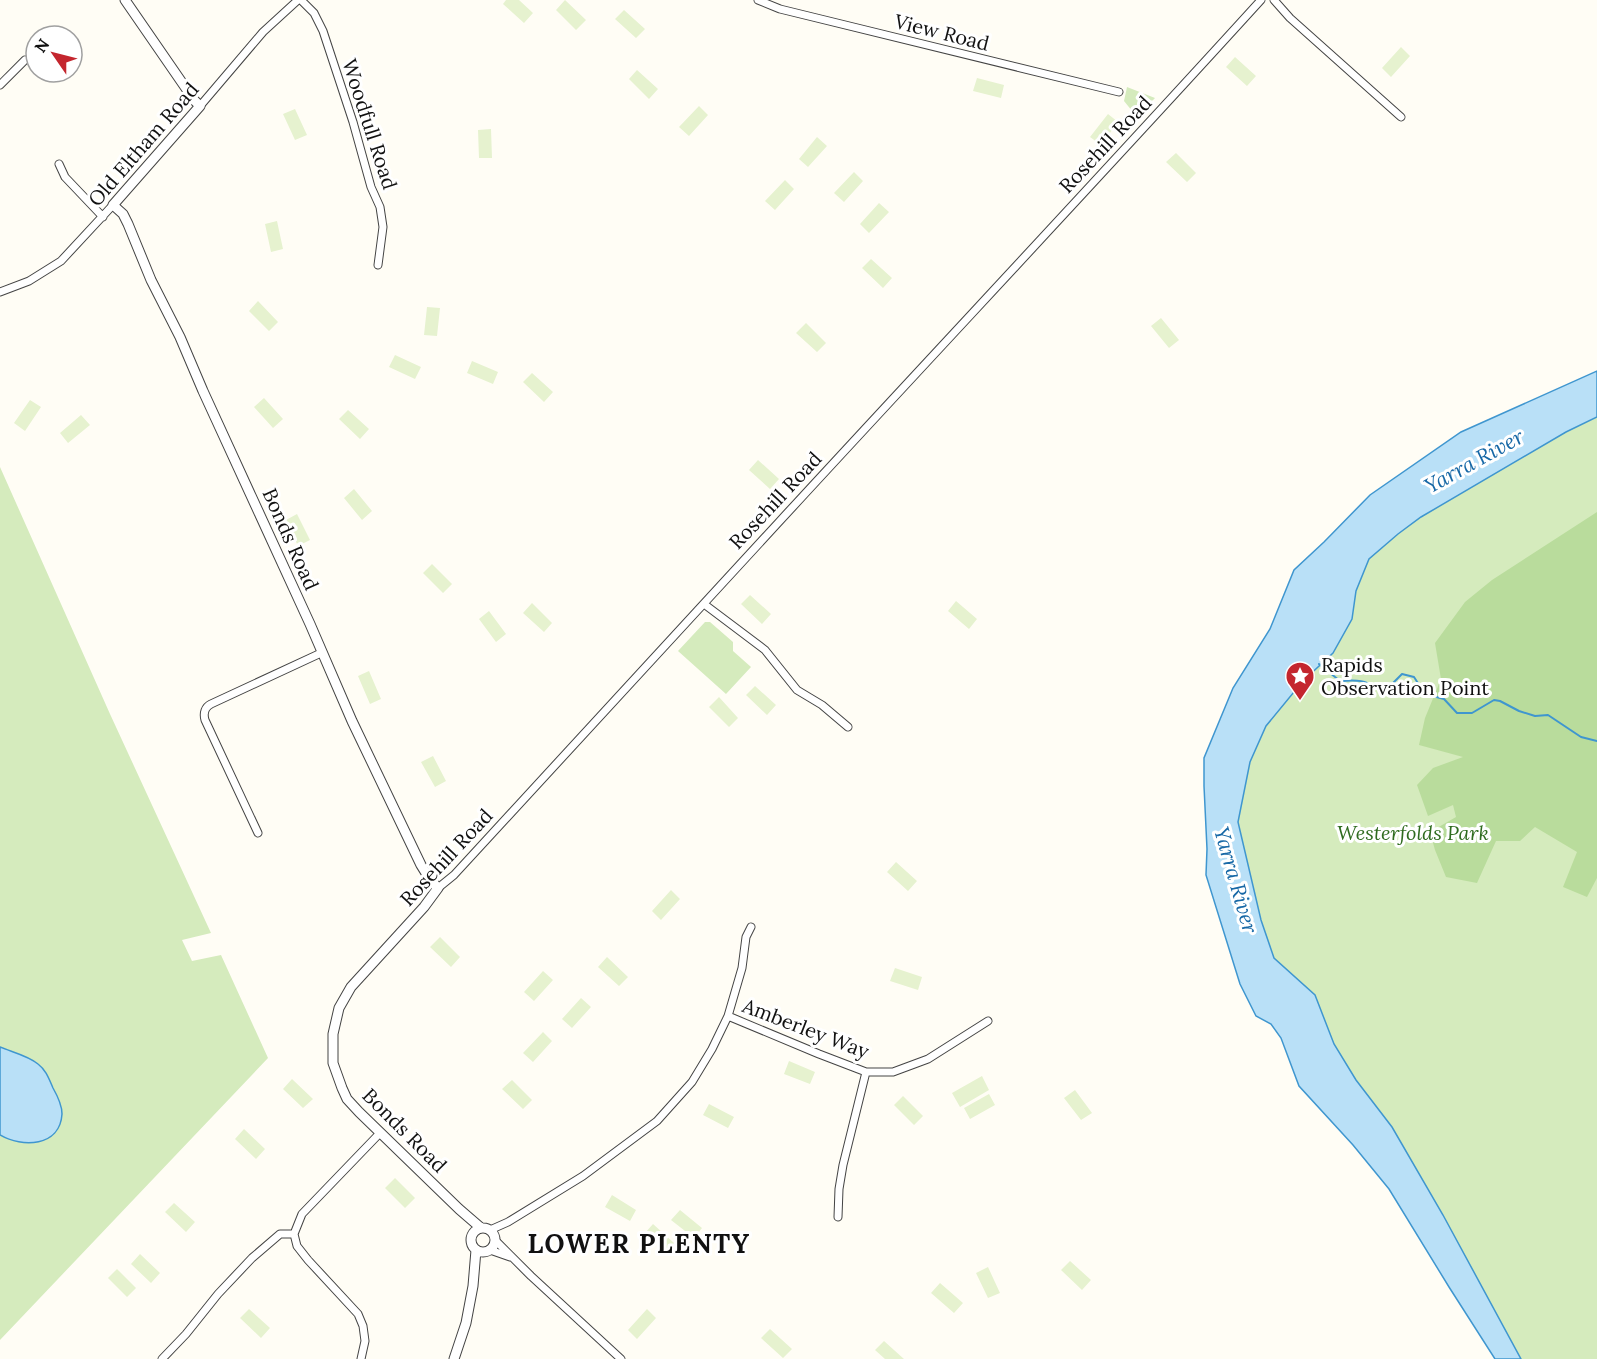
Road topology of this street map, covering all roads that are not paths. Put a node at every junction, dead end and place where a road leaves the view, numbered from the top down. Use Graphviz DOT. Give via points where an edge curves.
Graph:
graph roads {
  1 [pos="126,0"];
  2 [pos="300,0"];
  3 [pos="758,0"];
  4 [pos="1261,0"];
  5 [pos="1274,0"];
  6 [pos="24,61"];
  7 [pos="0,85"];
  8 [pos="1119,92"];
  9 [pos="200,106"];
  10 [pos="1401,117"];
  11 [pos="59,164"];
  12 [pos="114,205"];
  13 [pos="103,217"];
  14 [pos="378,265"];
  15 [pos="0,292"];
  16 [pos="704,604"];
  17 [pos="321,653"];
  18 [pos="848,726"];
  19 [pos="258,833"];
  20 [pos="438,888"];
  21 [pos="751,927"];
  22 [pos="728,1016"];
  23 [pos="988,1022"];
  24 [pos="333,1034"];
  25 [pos="866,1072"];
  26 [pos="380,1133"];
  27 [pos="838,1217"];
  28 [pos="294,1234"];
  29 [pos="487,1234"];
  30 [pos="484,1250"];
  31 [pos="513,1258"];
  32 [pos="162,1359"];
  33 [pos="361,1359"];
  34 [pos="454,1359"];
  35 [pos="621,1359"];
  1 -- 9 [label="street"];
  2 -- 9 [label="street, Old Eltham Road" via="263,32"];
  2 -- 14 [label="street, Woodfull Road" via="314,13 323,31 380,207 383,227"];
  3 -- 8 [label="street, View Road" via="780,9"];
  4 -- 16 [label="street, Rosehill Road"];
  5 -- 10 [label="street"];
  6 -- 7 [label="street"];
  9 -- 12 [label="street, Old Eltham Road"];
  11 -- 13 [label="street" via="64,177"];
  12 -- 13 [label="street, Old Eltham Road"];
  12 -- 17 [label="street, Bonds Road" via="123,214 180,336"];
  13 -- 15 [label="street, Old Eltham Road" via="60,261 29,281"];
  16 -- 18 [label="street" via="765,650 797,690"];
  16 -- 20 [label="street, Rosehill Road"];
  17 -- 19 [label="street" via="211,704 204,711"];
  17 -- 20 [label="street, Bonds Road" via="421,865"];
  20 -- 24 [label="street, Rosehill Road" via="351,987 339,1008"];
  21 -- 22 [label="street"];
  22 -- 25 [label="street, Amberley Way"];
  22 -- 29 [label="street, Amberley Way" via="692,1082 657,1121 583,1176"];
  23 -- 25 [label="street, Amberley Way" via="928,1059 893,1072"];
  24 -- 26 [label="street, Bonds Road" via="333,1063 347,1099"];
  25 -- 27 [label="street" via="838,1188"];
  26 -- 28 [label="street" via="302,1214"];
  26 -- 29 [label="street, Bonds Road"];
  28 -- 32 [label="street" via="280,1234 252,1258"];
  28 -- 33 [label="street" via="297,1246 308,1260 358,1314 365,1341"];
  29 -- 30 [label="street" via="494,1245"];
  29 -- 30 [label="street" via="471,1240 473,1247"];
  29 -- 31 [label="street, Bonds Road"];
  30 -- 31 [label="street, Bonds Road"];
  30 -- 34 [label="street"];
  31 -- 35 [label="street, Bonds Road"];
}
